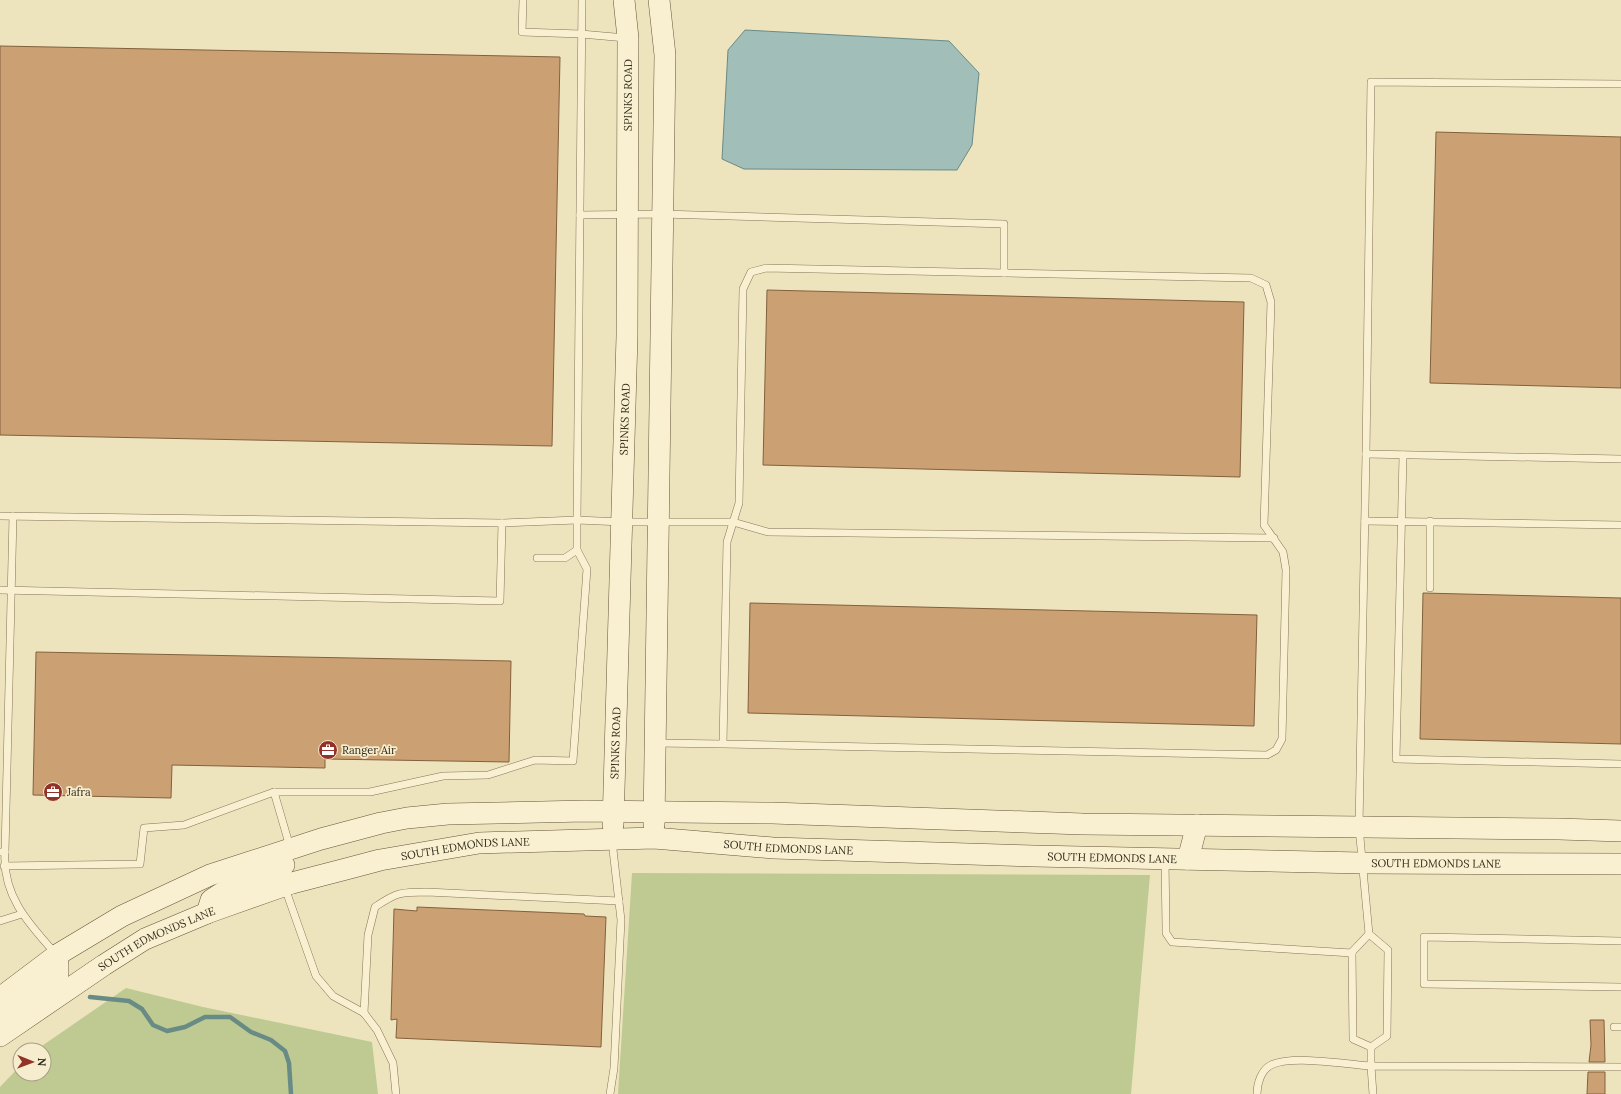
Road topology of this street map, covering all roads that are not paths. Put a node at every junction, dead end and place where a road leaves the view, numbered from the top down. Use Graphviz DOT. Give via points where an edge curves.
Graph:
graph roads {
  1 [pos="523,0"];
  2 [pos="582,0"];
  3 [pos="624,0"];
  4 [pos="659,0"];
  5 [pos="581,34"];
  6 [pos="628,38"];
  7 [pos="1621,84"];
  8 [pos="628,214"];
  9 [pos="662,214"];
  10 [pos="580,215"];
  11 [pos="1004,273"];
  12 [pos="1366,454"];
  13 [pos="1403,455"];
  14 [pos="1621,459"];
  15 [pos="0,516"];
  16 [pos="12,516"];
  17 [pos="577,520"];
  18 [pos="1365,520"];
  19 [pos="1402,521"];
  20 [pos="1430,521"];
  21 [pos="622,522"];
  22 [pos="658,522"];
  23 [pos="733,522"];
  24 [pos="502,523"];
  25 [pos="1621,525"];
  26 [pos="1274,538"];
  27 [pos="576,550"];
  28 [pos="537,558"];
  29 [pos="1430,588"];
  30 [pos="0,590"];
  31 [pos="12,590"];
  32 [pos="655,743"];
  33 [pos="723,744"];
  34 [pos="1621,764"];
  35 [pos="274,792"];
  36 [pos="614,812"];
  37 [pos="654,812"];
  38 [pos="1197,825"];
  39 [pos="1359,827"];
  40 [pos="1621,831"];
  41 [pos="612,838"];
  42 [pos="654,838"];
  43 [pos="291,850"];
  44 [pos="3,852"];
  45 [pos="1165,858"];
  46 [pos="1188,859"];
  47 [pos="1362,863"];
  48 [pos="1621,864"];
  49 [pos="4,866"];
  50 [pos="284,886"];
  51 [pos="618,901"];
  52 [pos="208,913"];
  53 [pos="22,914"];
  54 [pos="0,921"];
  55 [pos="1369,934"];
  56 [pos="1621,941"];
  57 [pos="1352,953"];
  58 [pos="57,955"];
  59 [pos="1621,987"];
  60 [pos="0,998"];
  61 [pos="364,1013"];
  62 [pos="2,1034"];
  63 [pos="1371,1047"];
  64 [pos="1372,1066"];
  65 [pos="1621,1067"];
  66 [pos="396,1094"];
  67 [pos="610,1094"];
  68 [pos="1257,1094"];
  69 [pos="1373,1094"];
  1 -- 5 [label="lane" via="522,32"];
  2 -- 5 [label="lane"];
  3 -- 6 [label="main road, SPINKS ROAD"];
  4 -- 9 [label="main road" via="665,55"];
  5 -- 6 [label="lane"];
  5 -- 10 [label="lane"];
  6 -- 8 [label="main road, SPINKS ROAD"];
  7 -- 12 [label="lane" via="1371,82"];
  8 -- 9 [label="lane"];
  8 -- 10 [label="lane"];
  8 -- 21 [label="main road, SPINKS ROAD"];
  9 -- 11 [label="lane" via="1004,224"];
  9 -- 22 [label="main road"];
  10 -- 17 [label="lane"];
  11 -- 23 [label="lane" via="766,268 751,272 743,289 739,503"];
  11 -- 26 [label="lane" via="1251,278 1266,285 1271,302 1264,525"];
  12 -- 13 [label="lane"];
  12 -- 18 [label="lane"];
  13 -- 14 [label="lane"];
  13 -- 19 [label="lane"];
  15 -- 16 [label="lane"];
  16 -- 24 [label="lane"];
  16 -- 31 [label="lane"];
  17 -- 21 [label="lane"];
  17 -- 24 [label="lane"];
  17 -- 27 [label="lane"];
  18 -- 19 [label="lane"];
  18 -- 39 [label="lane"];
  19 -- 20 [label="lane"];
  19 -- 34 [label="lane" via="1396,759"];
  20 -- 25 [label="lane"];
  20 -- 29 [label="lane"];
  21 -- 22 [label="lane"];
  21 -- 36 [label="main road, SPINKS ROAD"];
  22 -- 23 [label="lane"];
  22 -- 32 [label="main road"];
  23 -- 26 [label="lane" via="768,532"];
  23 -- 33 [label="lane" via="727,542"];
  24 -- 31 [label="lane" via="500,601"];
  26 -- 33 [label="lane" via="1283,552 1286,570 1282,739 1276,750 1267,755"];
  27 -- 28 [label="lane" via="565,558"];
  27 -- 35 [label="lane" via="587,569 573,761 535,760 488,775 442,776 370,792"];
  30 -- 31 [label="lane"];
  31 -- 44 [label="lane"];
  32 -- 33 [label="lane"];
  32 -- 37 [label="main road"];
  35 -- 43 [label="lane"];
  35 -- 49 [label="lane" via="184,825 144,828 140,864"];
  36 -- 37 [label="main road"];
  36 -- 41 [label="main road, SPINKS ROAD"];
  36 -- 43 [label="main road" via="448,814 407,818 321,839"];
  37 -- 38 [label="main road"];
  37 -- 42 [label="main road"];
  38 -- 39 [label="main road"];
  38 -- 46 [label="main road"];
  39 -- 40 [label="main road"];
  39 -- 47 [label="lane"];
  41 -- 42 [label="main road, SOUTH EDMONDS LANE"];
  41 -- 50 [label="main road, SOUTH EDMONDS LANE" via="479,843 380,860"];
  41 -- 51 [label="lane"];
  42 -- 45 [label="main road, SOUTH EDMONDS LANE" via="772,848"];
  43 -- 52 [label="main road" via="285,864 243,880 211,900"];
  43 -- 58 [label="main road" via="210,875 122,916"];
  44 -- 49 [label="lane"];
  45 -- 46 [label="main road, SOUTH EDMONDS LANE"];
  45 -- 57 [label="lane" via="1166,933 1172,942"];
  46 -- 47 [label="main road, SOUTH EDMONDS LANE"];
  47 -- 48 [label="main road, SOUTH EDMONDS LANE"];
  47 -- 55 [label="lane"];
  49 -- 53 [label="lane" via="5,876"];
  50 -- 52 [label="main road, SOUTH EDMONDS LANE"];
  50 -- 61 [label="lane" via="316,976 332,996"];
  51 -- 61 [label="lane" via="427,892 403,892 391,896 375,907 368,935"];
  51 -- 67 [label="lane" via="621,920 615,1052"];
  52 -- 62 [label="main road, SOUTH EDMONDS LANE" via="145,939"];
  53 -- 54 [label="lane"];
  53 -- 58 [label="lane"];
  55 -- 57 [label="lane"];
  55 -- 63 [label="lane" via="1388,950 1387,1036"];
  56 -- 59 [label="lane" via="1424,937 1424,984"];
  57 -- 63 [label="lane" via="1353,1039"];
  58 -- 60 [label="main road"];
  58 -- 62 [label="main road" via="58,974 6,1015"];
  61 -- 66 [label="lane" via="377,1030 393,1063"];
  63 -- 64 [label="lane"];
  64 -- 65 [label="lane"];
  64 -- 68 [label="lane" via="1289,1060 1270,1066 1263,1073 1257,1086"];
  64 -- 69 [label="lane"];
}
